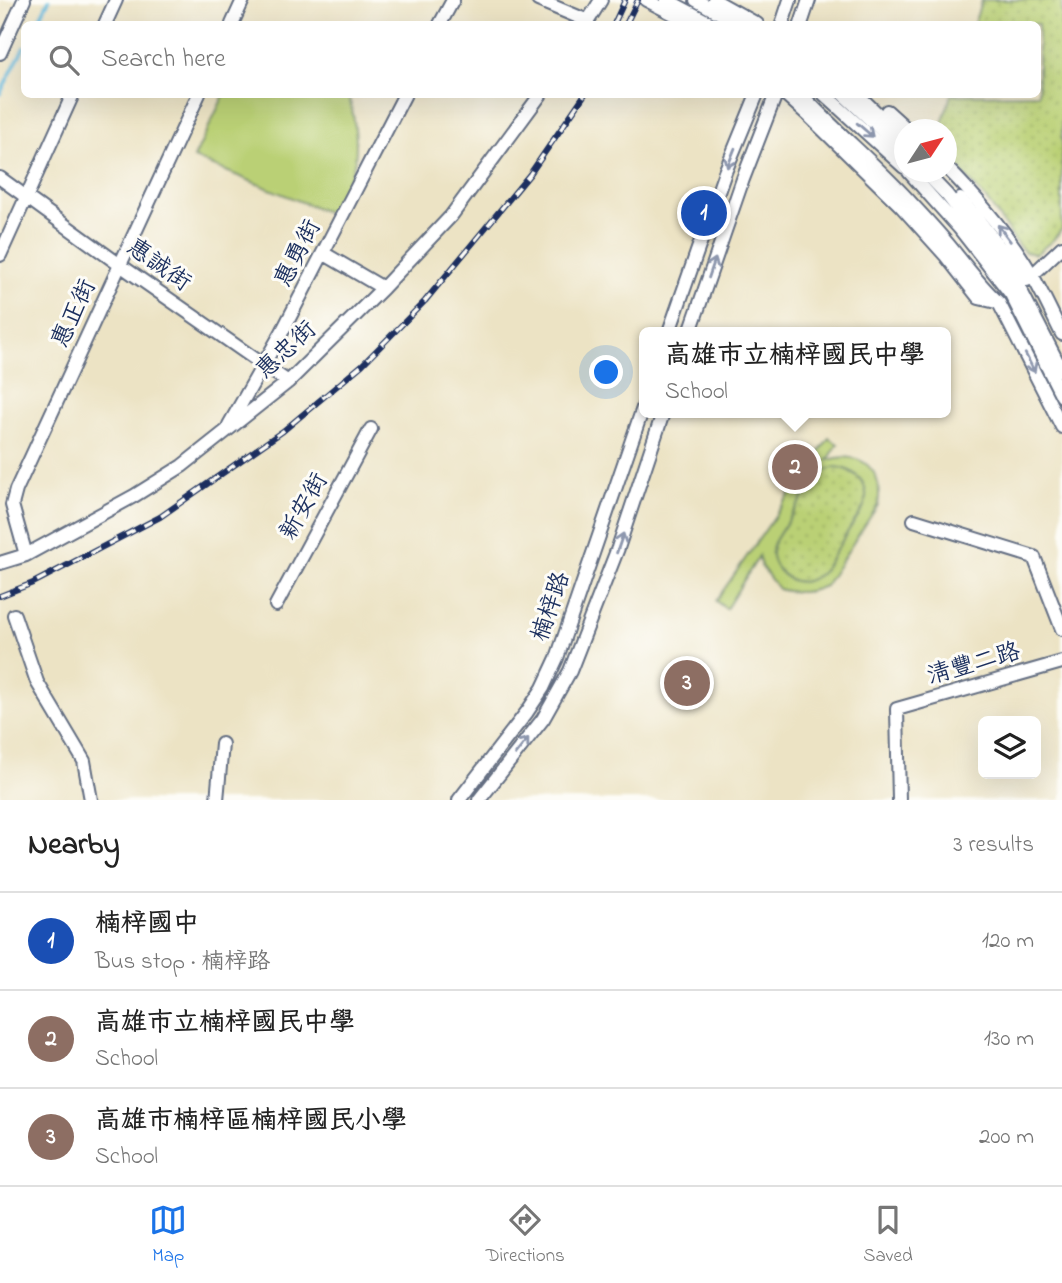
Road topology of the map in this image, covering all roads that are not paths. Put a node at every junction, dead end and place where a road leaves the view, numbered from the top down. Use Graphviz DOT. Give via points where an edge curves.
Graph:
graph roads {
  1 [pos="24,0"];
  2 [pos="116,0"];
  3 [pos="243,0"];
  4 [pos="453,0"];
  5 [pos="538,0"];
  6 [pos="601,0"];
  7 [pos="646,0"];
  8 [pos="667,0"];
  9 [pos="696,0"];
  10 [pos="714,0"];
  11 [pos="790,0"];
  12 [pos="809,0"];
  13 [pos="106,21"];
  14 [pos="233,21"];
  15 [pos="442,21"];
  16 [pos="583,21"];
  17 [pos="588,21"];
  18 [pos="687,21"];
  19 [pos="706,21"];
  20 [pos="734,21"];
  21 [pos="752,21"];
  22 [pos="783,21"];
  23 [pos="802,21"];
  24 [pos="0,53"];
  25 [pos="71,98"];
  26 [pos="198,98"];
  27 [pos="403,98"];
  28 [pos="538,98"];
  29 [pos="755,98"];
  30 [pos="774,98"];
  31 [pos="789,98"];
  32 [pos="806,98"];
  33 [pos="828,98"];
  34 [pos="847,98"];
  35 [pos="861,98"];
  36 [pos="872,98"];
  37 [pos="896,119"];
  38 [pos="894,129"];
  39 [pos="894,141"];
  40 [pos="894,157"];
  41 [pos="957,178"];
  42 [pos="3,180"];
  43 [pos="918,182"];
  44 [pos="934,182"];
  45 [pos="945,182"];
  46 [pos="27,197"];
  47 [pos="1062,247"];
  48 [pos="323,253"];
  49 [pos="0,255"];
  50 [pos="120,265"];
  51 [pos="1032,275"];
  52 [pos="383,288"];
  53 [pos="1015,291"];
  54 [pos="999,303"];
  55 [pos="671,327"];
  56 [pos="692,327"];
  57 [pos="1062,334"];
  58 [pos="264,365"];
  59 [pos="1062,371"];
  60 [pos="288,382"];
  61 [pos="1062,396"];
  62 [pos="640,418"];
  63 [pos="661,418"];
  64 [pos="1062,428"];
  65 [pos="371,429"];
  66 [pos="226,431"];
  67 [pos="914,520"];
  68 [pos="26,555"];
  69 [pos="0,563"];
  70 [pos="276,605"];
  71 [pos="13,615"];
  72 [pos="1062,629"];
  73 [pos="1062,662"];
  74 [pos="222,744"];
  75 [pos="91,800"];
  76 [pos="217,800"];
  77 [pos="459,800"];
  78 [pos="480,800"];
  79 [pos="899,800"];
  1 -- 24 [label="street"];
  2 -- 13 [label="street"];
  3 -- 14 [label="street"];
  4 -- 15 [label="street"];
  5 -- 16 [label="street"];
  6 -- 17 [label="street"];
  7 -- 18 [label="street"];
  8 -- 19 [label="street"];
  9 -- 20 [label="street"];
  10 -- 21 [label="street"];
  11 -- 22 [label="street"];
  12 -- 23 [label="street"];
  25 -- 46 [label="street"];
  26 -- 50 [label="street, 惠正街"];
  27 -- 48 [label="street, 惠勇街"];
  28 -- 52 [label="street, 惠忠街" via="451,216"];
  29 -- 55 [label="street, one-way"];
  56 -- 30 [label="street, one-way"];
  31 -- 54 [label="street" via="900,205 979,298"];
  32 -- 54 [label="street" via="912,203"];
  33 -- 40 [label="street, one-way"];
  34 -- 39 [label="street"];
  35 -- 38 [label="street"];
  36 -- 37 [label="street"];
  51 -- 41 [label="street, one-way" via="1009,239"];
  42 -- 46 [label="street, 惠誠街"];
  43 -- 53 [label="street"];
  44 -- 53 [label="street"];
  45 -- 51 [label="street" via="1022,274"];
  46 -- 49 [label="street"];
  46 -- 50 [label="street, 惠誠街"];
  47 -- 51 [label="street"];
  48 -- 52 [label="street"];
  48 -- 58 [label="street, 惠勇街"];
  50 -- 58 [label="street, 惠誠街"];
  50 -- 68 [label="street, 惠正街" via="16,490 12,505"];
  51 -- 53 [label="street"];
  51 -- 57 [label="street"];
  52 -- 60 [label="street, 惠忠街"];
  53 -- 54 [label="street"];
  53 -- 59 [label="street"];
  53 -- 61 [label="street"];
  54 -- 64 [label="street, one-way"];
  58 -- 60 [label="street, 惠誠街"];
  58 -- 66 [label="street, 惠勇街"];
  60 -- 66 [label="street, 惠忠街"];
  62 -- 77 [label="street, 楠梓路" via="543,688"];
  78 -- 63 [label="street, 楠梓路, one-way" via="542,719 570,671"];
  65 -- 70 [label="street, 新安街"];
  66 -- 68 [label="street, 惠忠街" via="134,496"];
  67 -- 72 [label="street" via="1034,557"];
  68 -- 69 [label="street, 惠忠街"];
  71 -- 75 [label="street" via="37,682 84,761"];
  73 -- 79 [label="street, 清豐二路" via="897,709"];
  74 -- 76 [label="street"];
}
